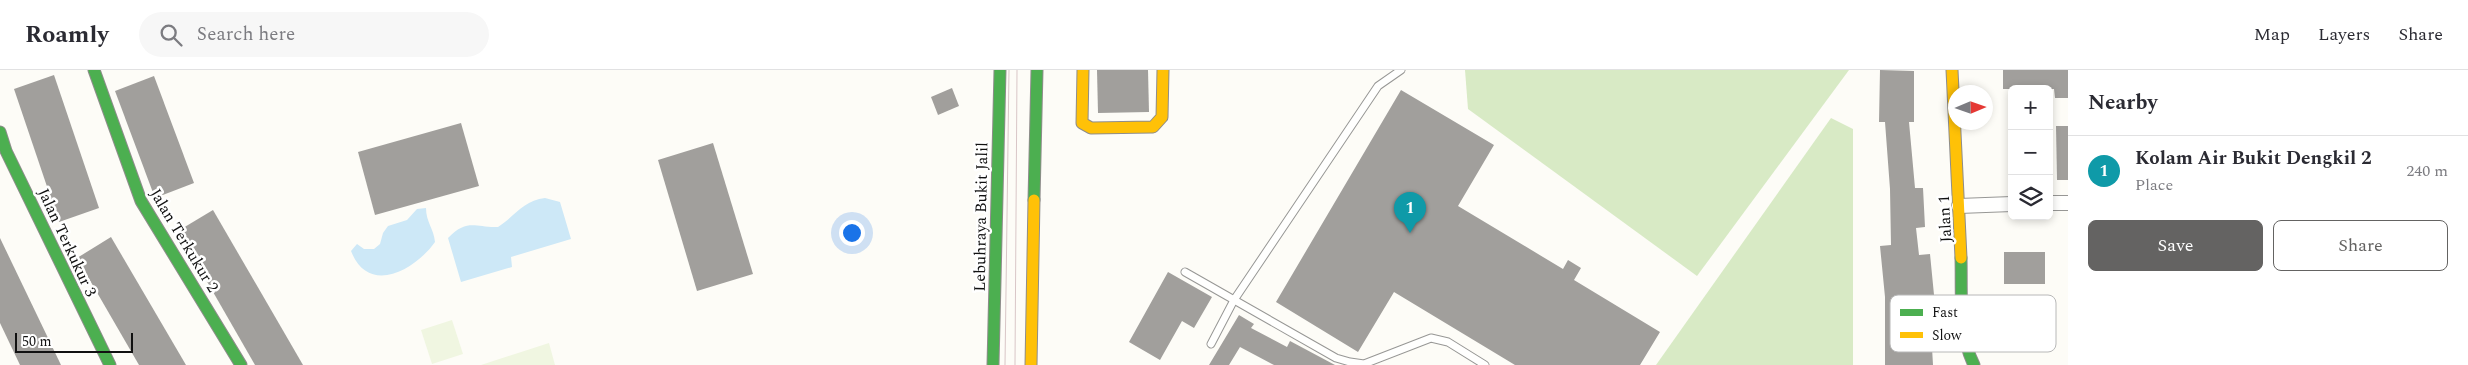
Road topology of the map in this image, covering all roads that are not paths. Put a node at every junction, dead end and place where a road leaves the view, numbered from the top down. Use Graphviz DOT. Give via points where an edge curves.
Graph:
graph roads {
  1 [pos="94,70"];
  2 [pos="1000,70"];
  3 [pos="1037,70"];
  4 [pos="1083,70"];
  5 [pos="1163,70"];
  6 [pos="1401,70"];
  7 [pos="1952,70"];
  8 [pos="0,132"];
  9 [pos="2053,203"];
  10 [pos="2068,203"];
  11 [pos="2008,204"];
  12 [pos="1959,206"];
  13 [pos="1185,272"];
  14 [pos="1962,295"];
  15 [pos="1234,300"];
  16 [pos="1210,344"];
  17 [pos="1968,352"];
  18 [pos="110,365"];
  19 [pos="241,365"];
  20 [pos="993,365"];
  21 [pos="1030,365"];
  22 [pos="1485,365"];
  23 [pos="1974,365"];
  1 -- 19 [label="main road, Jalan Terkukur 2" via="141,201"];
  2 -- 20 [label="main road, Lebuhraya Bukit Jalil"];
  3 -- 21 [label="main road"];
  4 -- 5 [label="main road" via="1082,123 1091,128 1153,127 1162,118"];
  6 -- 15 [label="lane" via="1378,86"];
  7 -- 12 [label="main road, Jalan 1"];
  8 -- 18 [label="main road, Jalan Terkukur 3"];
  9 -- 10 [label="street"];
  11 -- 12 [label="street"];
  12 -- 14 [label="main road, Jalan 1"];
  13 -- 15 [label="lane"];
  15 -- 16 [label="lane"];
  15 -- 22 [label="lane" via="1336,358 1350,362 1364,364 1431,338 1448,342"];
  17 -- 23 [label="main road, Jalan 1"];
}
